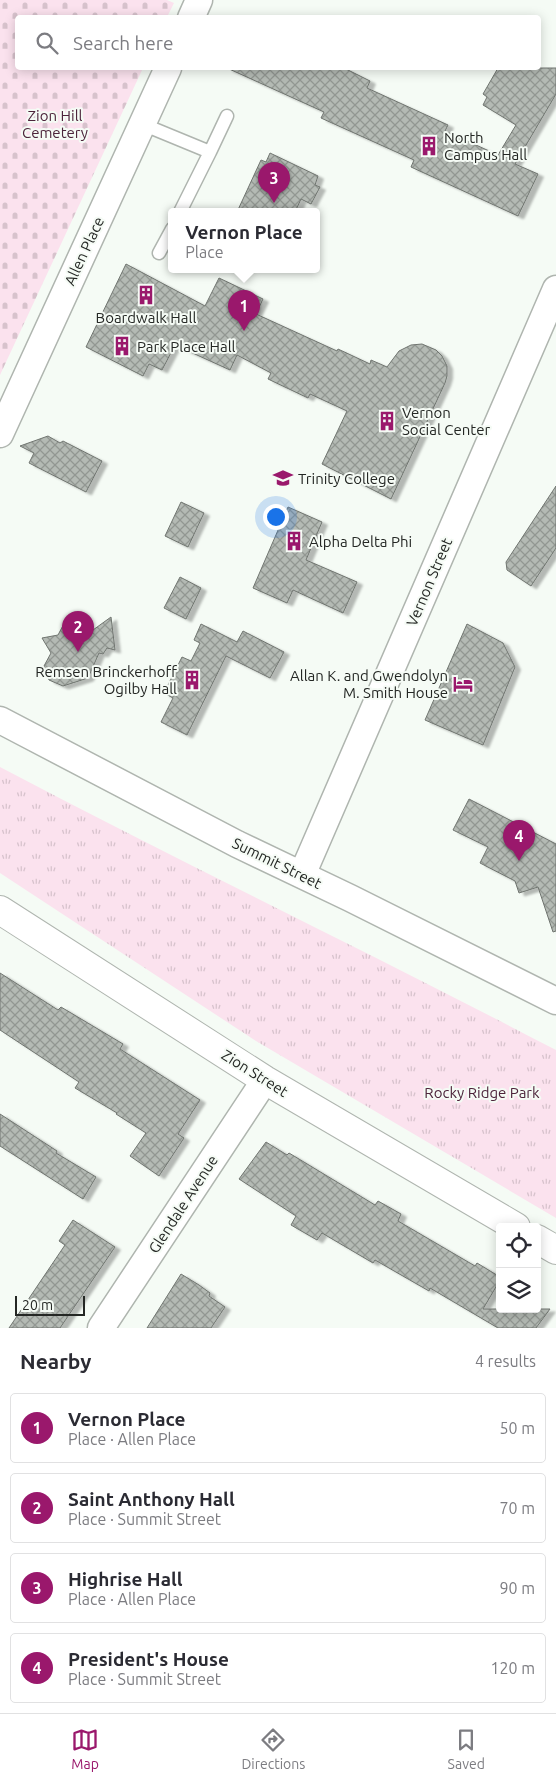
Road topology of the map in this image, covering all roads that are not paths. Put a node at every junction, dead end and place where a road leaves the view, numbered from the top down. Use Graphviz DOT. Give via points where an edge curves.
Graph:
graph roads {
  1 [pos="199,0"];
  2 [pos="192,15"];
  3 [pos="167,70"];
  4 [pos="227,116"];
  5 [pos="142,124"];
  6 [pos="210,152"];
  7 [pos="182,208"];
  8 [pos="168,236"];
  9 [pos="159,253"];
  10 [pos="556,289"];
  11 [pos="0,434"];
  12 [pos="0,720"];
  13 [pos="302,875"];
  14 [pos="0,910"];
  15 [pos="556,1001"];
  16 [pos="265,1080"];
  17 [pos="509,1223"];
  18 [pos="541,1241"];
  19 [pos="556,1250"];
  20 [pos="101,1328"];
  1 -- 2 [label="street"];
  3 -- 5 [label="street, Allen Place"];
  4 -- 6 [label="lane"];
  5 -- 6 [label="lane"];
  5 -- 11 [label="street, Allen Place"];
  6 -- 7 [label="lane"];
  8 -- 9 [label="lane"];
  10 -- 13 [label="street, Vernon Street"];
  12 -- 13 [label="street, Summit Street"];
  13 -- 15 [label="street, Summit Street"];
  14 -- 16 [label="main road, Zion Street"];
  16 -- 17 [label="main road, Zion Street"];
  16 -- 20 [label="street, Glendale Avenue"];
  18 -- 19 [label="main road"];
}
